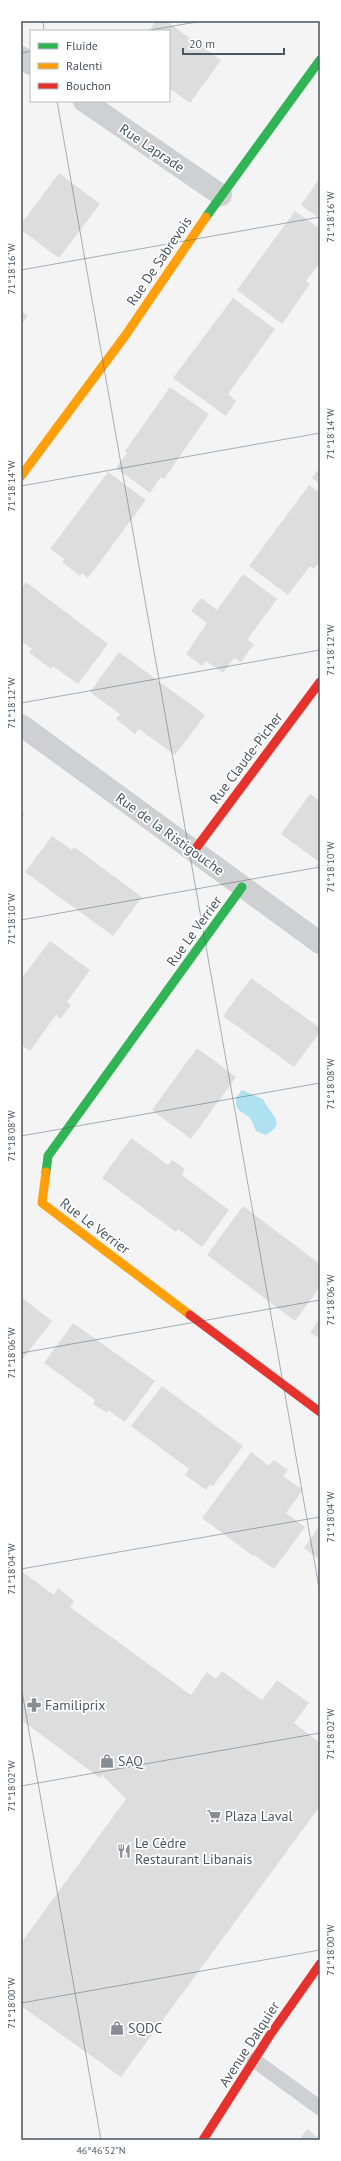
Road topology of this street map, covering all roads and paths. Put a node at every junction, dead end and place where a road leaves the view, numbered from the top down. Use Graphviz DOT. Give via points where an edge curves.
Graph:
graph roads {
  1 [pos="21,57"];
  2 [pos="320,60"];
  3 [pos="30,63"];
  4 [pos="85,102"];
  5 [pos="221,195"];
  6 [pos="21,476"];
  7 [pos="320,682"];
  8 [pos="21,724"];
  9 [pos="194,851"];
  10 [pos="242,887"];
  11 [pos="320,943"];
  12 [pos="320,1412"];
  13 [pos="320,1964"];
  14 [pos="254,2060"];
  15 [pos="320,2108"];
  16 [pos="203,2140"];
  1 -- 3 [label="street"];
  2 -- 5 [label="street, Rue De Sabrevois"];
  4 -- 5 [label="street, Rue Laprade"];
  5 -- 6 [label="street, Rue De Sabrevois" via="125,336"];
  7 -- 9 [label="street, Rue Claude-Picher"];
  8 -- 9 [label="street, Rue de la Ristigouche"];
  9 -- 10 [label="street, Rue de la Ristigouche"];
  10 -- 11 [label="street, Rue de la Ristigouche"];
  10 -- 12 [label="street, Rue Le Verrier" via="48,1156 42,1203"];
  13 -- 14 [label="street, Avenue Dalquier"];
  14 -- 15 [label="lane"];
  14 -- 16 [label="street, Avenue Dalquier"];
}
